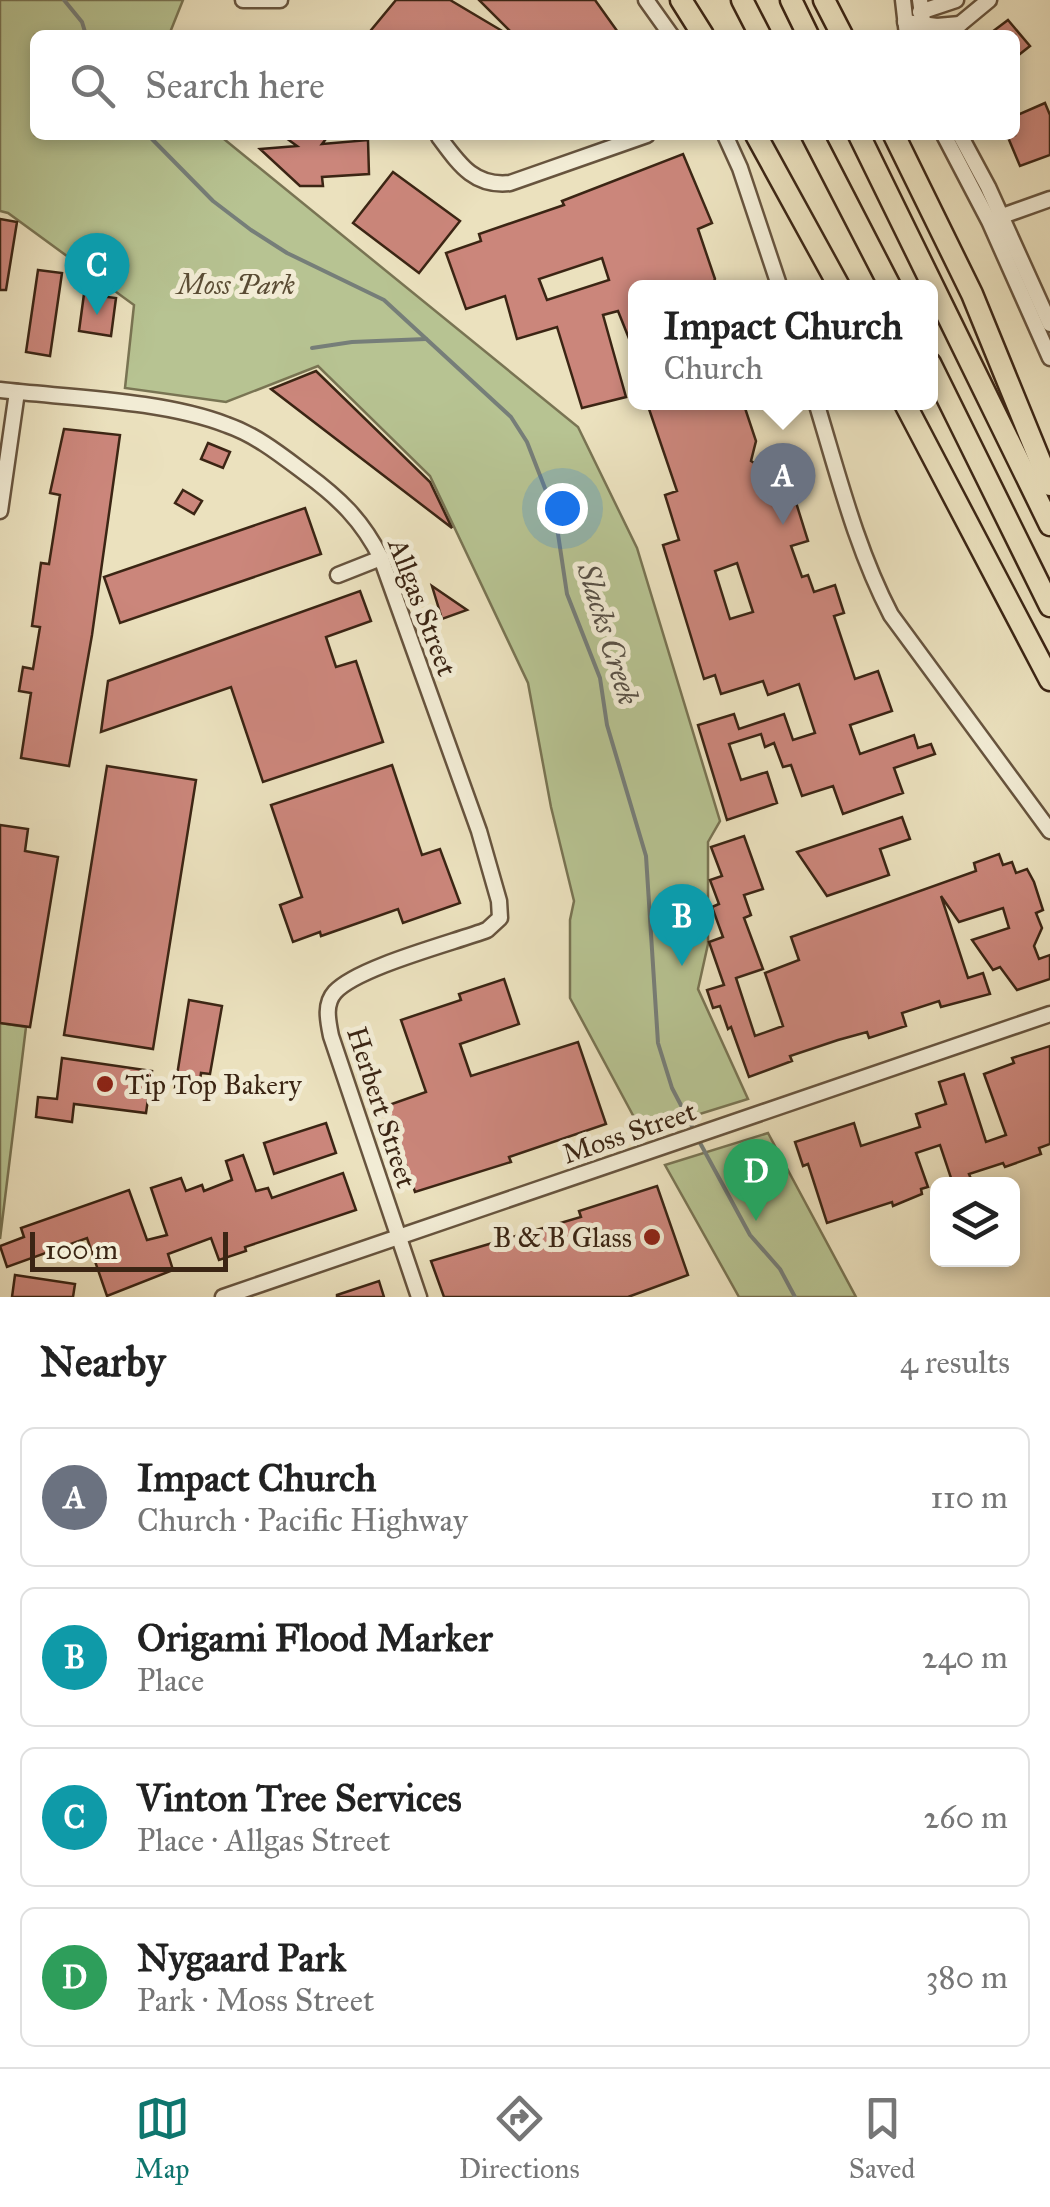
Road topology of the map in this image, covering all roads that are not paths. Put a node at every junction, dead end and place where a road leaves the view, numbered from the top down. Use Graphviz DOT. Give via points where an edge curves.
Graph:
graph roads {
  1 [pos="243,0"];
  2 [pos="280,0"];
  3 [pos="646,0"];
  4 [pos="682,0"];
  5 [pos="742,0"];
  6 [pos="791,0"];
  7 [pos="824,0"];
  8 [pos="904,0"];
  9 [pos="956,0"];
  10 [pos="989,0"];
  11 [pos="975,6"];
  12 [pos="922,18"];
  13 [pos="906,28"];
  14 [pos="956,29"];
  15 [pos="667,30"];
  16 [pos="700,30"];
  17 [pos="757,30"];
  18 [pos="806,30"];
  19 [pos="839,30"];
  20 [pos="441,140"];
  21 [pos="632,140"];
  22 [pos="727,140"];
  23 [pos="759,140"];
  24 [pos="815,140"];
  25 [pos="862,140"];
  26 [pos="896,140"];
  27 [pos="947,140"];
  28 [pos="962,140"];
  29 [pos="1050,199"];
  30 [pos="995,218"];
  31 [pos="777,280"];
  32 [pos="836,280"];
  33 [pos="887,280"];
  34 [pos="930,280"];
  35 [pos="938,296"];
  36 [pos="1050,324"];
  37 [pos="1050,358"];
  38 [pos="938,380"];
  39 [pos="0,390"];
  40 [pos="17,392"];
  41 [pos="818,410"];
  42 [pos="908,410"];
  43 [pos="1050,485"];
  44 [pos="0,511"];
  45 [pos="1050,526"];
  46 [pos="380,558"];
  47 [pos="338,574"];
  48 [pos="1050,606"];
  49 [pos="1050,680"];
  50 [pos="1050,831"];
  51 [pos="500,918"];
  52 [pos="1050,1014"];
  53 [pos="398,1238"];
  54 [pos="223,1297"];
  55 [pos="419,1297"];
  1 -- 2 [label="street"];
  3 -- 15 [label="street"];
  4 -- 16 [label="highway"];
  5 -- 17 [label="highway"];
  6 -- 18 [label="highway"];
  7 -- 19 [label="highway"];
  8 -- 13 [label="street"];
  9 -- 12 [label="street"];
  10 -- 11 [label="street"];
  11 -- 14 [label="street"];
  12 -- 13 [label="street"];
  12 -- 14 [label="street"];
  20 -- 21 [label="street" via="461,166 492,185"];
  22 -- 31 [label="street"];
  23 -- 32 [label="highway"];
  24 -- 33 [label="highway"];
  25 -- 34 [label="highway"];
  26 -- 43 [label="highway" via="972,294"];
  27 -- 30 [label="street"];
  28 -- 30 [label="street"];
  29 -- 30 [label="street"];
  30 -- 36 [label="street"];
  30 -- 37 [label="street"];
  35 -- 45 [label="highway"];
  38 -- 48 [label="highway"];
  39 -- 40 [label="street, Allgas Street"];
  40 -- 44 [label="street"];
  40 -- 46 [label="street, Allgas Street" via="228,424 340,499"];
  41 -- 50 [label="street" via="854,527 891,615"];
  42 -- 49 [label="highway"];
  46 -- 47 [label="street"];
  46 -- 51 [label="street, Allgas Street" via="479,831"];
  51 -- 53 [label="street, Herbert Street" via="487,930 358,976 334,992 327,1011"];
  52 -- 53 [label="street, Moss Street"];
  53 -- 54 [label="street, Moss Street"];
  53 -- 55 [label="street, Herbert Street"];
}
